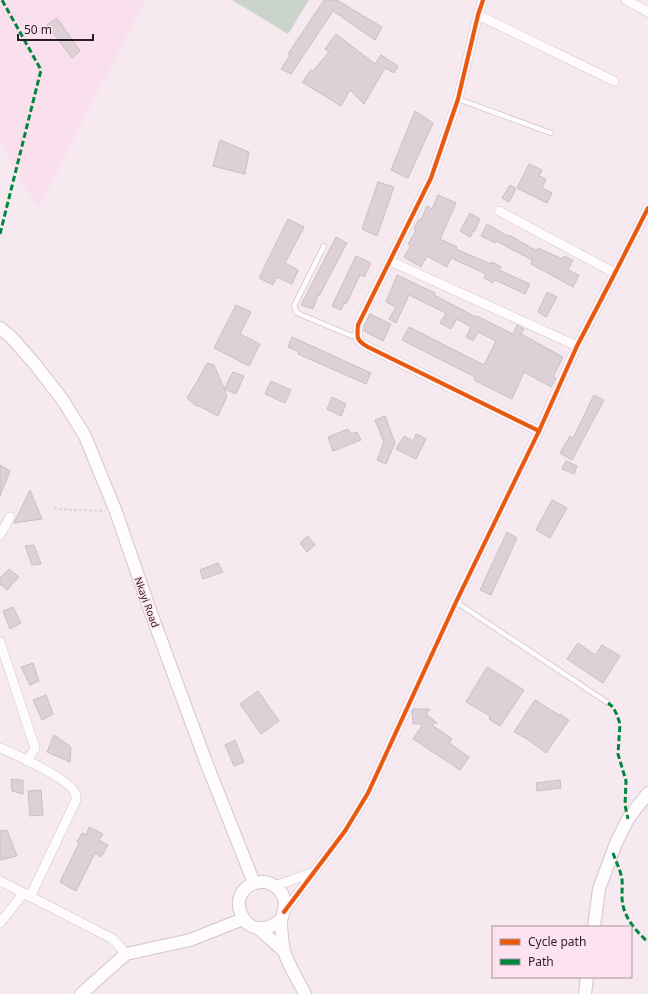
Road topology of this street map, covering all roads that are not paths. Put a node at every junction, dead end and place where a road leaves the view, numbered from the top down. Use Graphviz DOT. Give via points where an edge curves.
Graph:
graph roads {
  1 [pos="483,0"];
  2 [pos="626,0"];
  3 [pos="648,12"];
  4 [pos="478,15"];
  5 [pos="614,81"];
  6 [pos="458,99"];
  7 [pos="551,134"];
  8 [pos="648,208"];
  9 [pos="499,211"];
  10 [pos="639,226"];
  11 [pos="648,231"];
  12 [pos="324,246"];
  13 [pos="390,261"];
  14 [pos="615,273"];
  15 [pos="0,328"];
  16 [pos="357,336"];
  17 [pos="576,346"];
  18 [pos="539,431"];
  19 [pos="10,517"];
  20 [pos="0,535"];
  21 [pos="456,602"];
  22 [pos="0,642"];
  23 [pos="608,703"];
  24 [pos="0,748"];
  25 [pos="27,760"];
  26 [pos="648,793"];
  27 [pos="314,872"];
  28 [pos="0,881"];
  29 [pos="254,883"];
  30 [pos="275,886"];
  31 [pos="27,895"];
  32 [pos="282,916"];
  33 [pos="243,919"];
  34 [pos="0,923"];
  35 [pos="594,926"];
  36 [pos="259,929"];
  37 [pos="284,951"];
  38 [pos="126,954"];
  39 [pos="587,978"];
  40 [pos="81,994"];
  41 [pos="305,994"];
  42 [pos="585,994"];
  1 -- 4 [label="street"];
  2 -- 3 [label="street"];
  4 -- 5 [label="street"];
  4 -- 6 [label="street"];
  6 -- 7 [label="lane"];
  6 -- 13 [label="street" via="431,178"];
  8 -- 10 [label="street"];
  9 -- 14 [label="street"];
  10 -- 11 [label="street"];
  10 -- 14 [label="street"];
  12 -- 16 [label="lane" via="294,306 297,313"];
  13 -- 16 [label="street" via="358,325"];
  13 -- 17 [label="street"];
  14 -- 17 [label="street"];
  15 -- 29 [label="main road, Nkayi Road" via="34,363 62,399 85,436 116,512 206,762"];
  16 -- 18 [label="street" via="359,342 368,348"];
  17 -- 18 [label="street"];
  18 -- 21 [label="street"];
  19 -- 20 [label="street"];
  21 -- 23 [label="lane"];
  21 -- 27 [label="street" via="368,792 345,831"];
  22 -- 25 [label="street" via="35,748"];
  24 -- 25 [label="street"];
  25 -- 31 [label="street" via="70,786 76,800"];
  26 -- 35 [label="main road" via="628,819 616,843 600,889"];
  27 -- 30 [label="street"];
  27 -- 32 [label="street"];
  28 -- 31 [label="street"];
  29 -- 30 [label="main road"];
  29 -- 33 [label="main road" via="242,892 238,905"];
  30 -- 32 [label="main road" via="282,893 285,902"];
  31 -- 34 [label="street"];
  31 -- 38 [label="street" via="113,940"];
  32 -- 36 [label="main road" via="274,925"];
  32 -- 37 [label="main road"];
  33 -- 36 [label="main road"];
  33 -- 38 [label="main road" via="190,940"];
  36 -- 37 [label="main road"];
  37 -- 41 [label="main road"];
  38 -- 40 [label="main road"];
  39 -- 42 [label="main road"];
}
